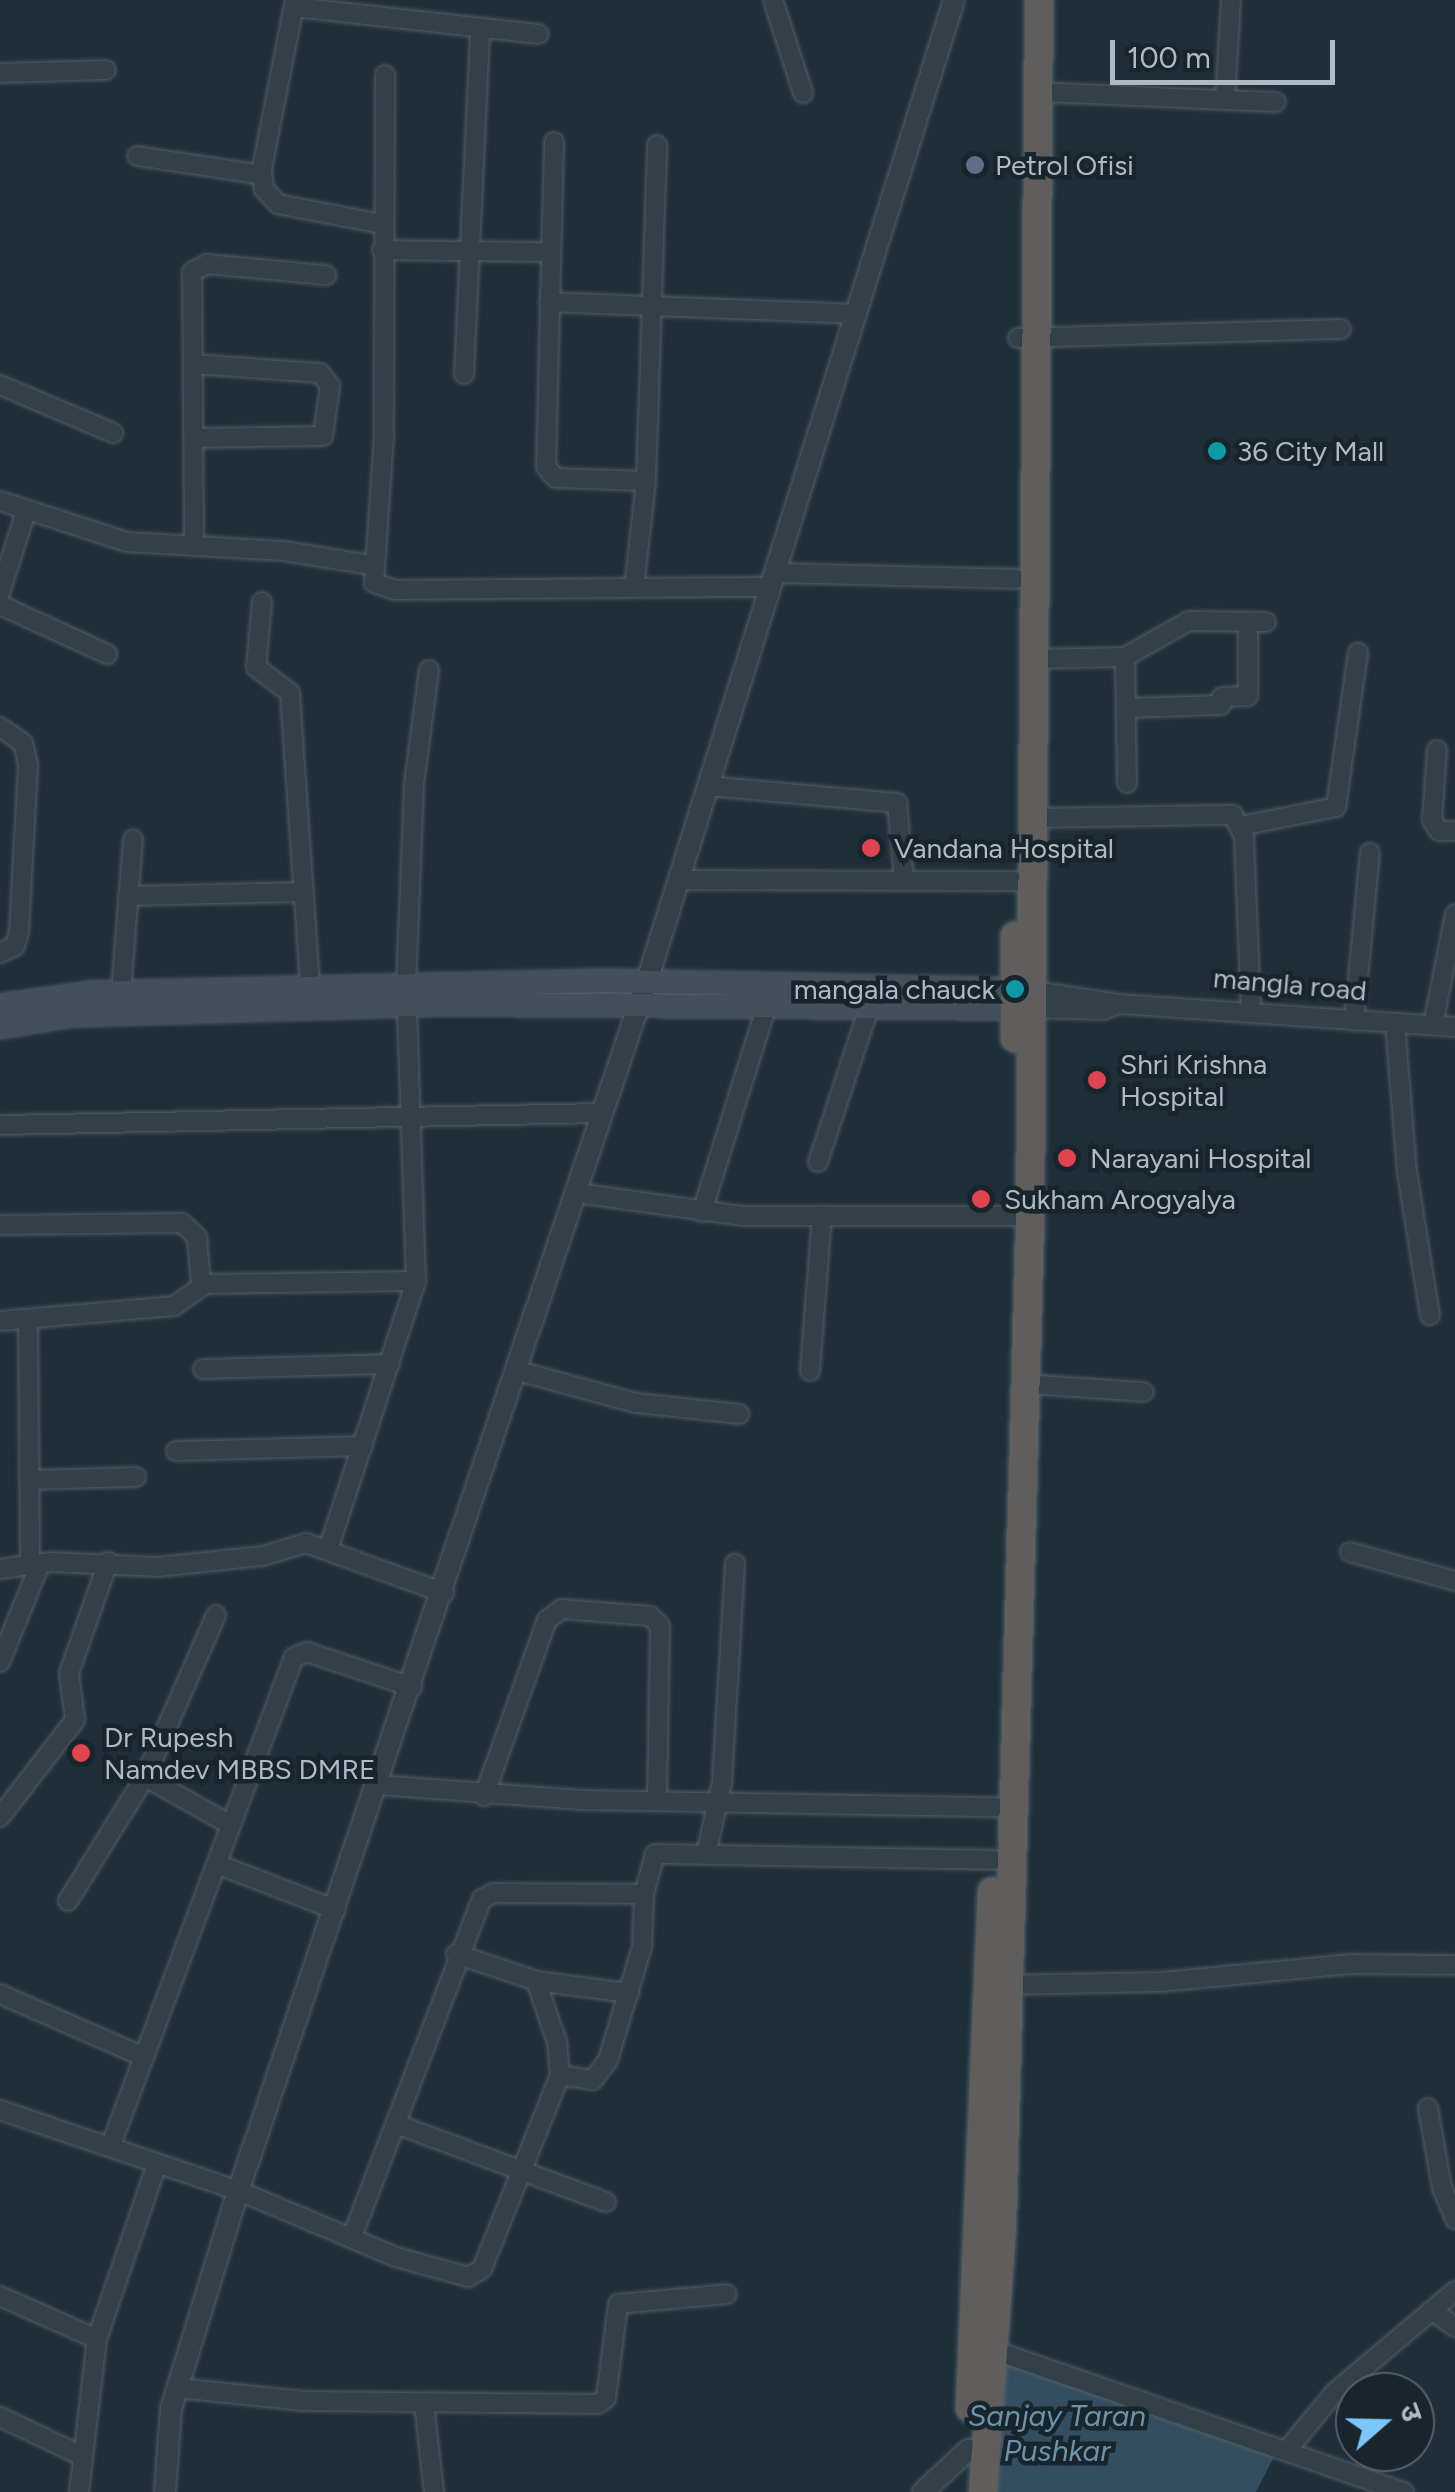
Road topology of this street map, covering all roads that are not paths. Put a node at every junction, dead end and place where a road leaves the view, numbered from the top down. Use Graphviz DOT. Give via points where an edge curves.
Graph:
graph roads {
  1 [pos="773,0"];
  2 [pos="954,0"];
  3 [pos="1020,0"];
  4 [pos="1039,0"];
  5 [pos="1230,0"];
  6 [pos="295,3"];
  7 [pos="480,30"];
  8 [pos="539,34"];
  9 [pos="106,70"];
  10 [pos="0,73"];
  11 [pos="385,75"];
  12 [pos="1036,92"];
  13 [pos="803,93"];
  14 [pos="1225,100"];
  15 [pos="1276,102"];
  16 [pos="554,142"];
  17 [pos="657,145"];
  18 [pos="137,156"];
  19 [pos="262,175"];
  20 [pos="382,224"];
  21 [pos="382,250"];
  22 [pos="468,252"];
  23 [pos="550,252"];
  24 [pos="326,275"];
  25 [pos="549,302"];
  26 [pos="653,302"];
  27 [pos="857,314"];
  28 [pos="1342,329"];
  29 [pos="1026,337"];
  30 [pos="193,364"];
  31 [pos="464,374"];
  32 [pos="0,385"];
  33 [pos="113,433"];
  34 [pos="196,438"];
  35 [pos="646,481"];
  36 [pos="0,501"];
  37 [pos="26,511"];
  38 [pos="194,546"];
  39 [pos="370,566"];
  40 [pos="774,580"];
  41 [pos="1016,580"];
  42 [pos="634,588"];
  43 [pos="0,592"];
  44 [pos="262,602"];
  45 [pos="0,605"];
  46 [pos="1027,650"];
  47 [pos="1358,653"];
  48 [pos="107,654"];
  49 [pos="1126,657"];
  50 [pos="430,670"];
  51 [pos="1126,708"];
  52 [pos="0,728"];
  53 [pos="1437,750"];
  54 [pos="1127,783"];
  55 [pos="708,786"];
  56 [pos="1033,818"];
  57 [pos="1241,826"];
  58 [pos="1455,831"];
  59 [pos="132,839"];
  60 [pos="1370,853"];
  61 [pos="679,880"];
  62 [pos="904,880"];
  63 [pos="1016,881"];
  64 [pos="304,892"];
  65 [pos="128,896"];
  66 [pos="1455,914"];
  67 [pos="0,953"];
  68 [pos="310,988"];
  69 [pos="644,991"];
  70 [pos="121,992"];
  71 [pos="406,995"];
  72 [pos="1024,999"];
  73 [pos="767,1004"];
  74 [pos="870,1005"];
  75 [pos="0,1006"];
  76 [pos="1251,1012"];
  77 [pos="1354,1020"];
  78 [pos="1394,1023"];
  79 [pos="1433,1025"];
  80 [pos="0,1027"];
  81 [pos="1455,1027"];
  82 [pos="603,1113"];
  83 [pos="408,1117"];
  84 [pos="0,1125"];
  85 [pos="818,1162"];
  86 [pos="577,1193"];
  87 [pos="702,1212"];
  88 [pos="822,1215"];
  89 [pos="1015,1216"];
  90 [pos="0,1225"];
  91 [pos="416,1281"];
  92 [pos="201,1285"];
  93 [pos="1430,1315"];
  94 [pos="28,1319"];
  95 [pos="0,1321"];
  96 [pos="390,1364"];
  97 [pos="202,1369"];
  98 [pos="518,1371"];
  99 [pos="810,1371"];
  100 [pos="1026,1384"];
  101 [pos="1144,1392"];
  102 [pos="739,1414"];
  103 [pos="363,1446"];
  104 [pos="176,1452"];
  105 [pos="136,1476"];
  106 [pos="29,1480"];
  107 [pos="1014,1511"];
  108 [pos="329,1547"];
  109 [pos="1350,1552"];
  110 [pos="108,1562"];
  111 [pos="735,1562"];
  112 [pos="35,1565"];
  113 [pos="0,1568"];
  114 [pos="1455,1581"];
  115 [pos="444,1593"];
  116 [pos="216,1615"];
  117 [pos="0,1662"];
  118 [pos="412,1686"];
  119 [pos="145,1777"];
  120 [pos="378,1785"];
  121 [pos="484,1796"];
  122 [pos="657,1799"];
  123 [pos="720,1800"];
  124 [pos="997,1807"];
  125 [pos="0,1817"];
  126 [pos="229,1824"];
  127 [pos="706,1854"];
  128 [pos="994,1860"];
  129 [pos="219,1865"];
  130 [pos="644,1894"];
  131 [pos="68,1901"];
  132 [pos="336,1910"];
  133 [pos="456,1954"];
  134 [pos="1455,1965"];
  135 [pos="536,1981"];
  136 [pos="997,1985"];
  137 [pos="629,1993"];
  138 [pos="0,1994"];
  139 [pos="144,2057"];
  140 [pos="560,2075"];
  141 [pos="1428,2108"];
  142 [pos="0,2110"];
  143 [pos="396,2124"];
  144 [pos="111,2146"];
  145 [pos="158,2164"];
  146 [pos="522,2170"];
  147 [pos="239,2191"];
  148 [pos="606,2202"];
  149 [pos="1455,2219"];
  150 [pos="352,2237"];
  151 [pos="1455,2291"];
  152 [pos="727,2294"];
  153 [pos="0,2296"];
  154 [pos="1433,2311"];
  155 [pos="1455,2327"];
  156 [pos="97,2339"];
  157 [pos="993,2350"];
  158 [pos="178,2388"];
  159 [pos="424,2403"];
  160 [pos="0,2418"];
  161 [pos="1289,2448"];
  162 [pos="968,2450"];
  163 [pos="82,2456"];
  164 [pos="79,2492"];
  165 [pos="165,2492"];
  166 [pos="434,2492"];
  167 [pos="923,2492"];
  168 [pos="964,2492"];
  169 [pos="982,2492"];
  170 [pos="1404,2492"];
  1 -- 13 [label="street"];
  2 -- 27 [label="street"];
  3 -- 29 [label="highway"];
  4 -- 12 [label="highway"];
  5 -- 14 [label="street"];
  6 -- 7 [label="street"];
  6 -- 19 [label="street"];
  7 -- 8 [label="street"];
  7 -- 22 [label="street"];
  9 -- 10 [label="street"];
  11 -- 20 [label="street"];
  12 -- 14 [label="street"];
  12 -- 29 [label="highway"];
  14 -- 15 [label="street"];
  16 -- 23 [label="street"];
  17 -- 26 [label="street"];
  18 -- 19 [label="street"];
  19 -- 20 [label="street" via="266,194 278,204"];
  20 -- 21 [label="street"];
  21 -- 22 [label="street"];
  21 -- 39 [label="street" via="384,436"];
  22 -- 23 [label="street"];
  22 -- 31 [label="street"];
  23 -- 25 [label="street"];
  24 -- 30 [label="street" via="197,266 189,284"];
  25 -- 26 [label="street"];
  25 -- 35 [label="street" via="548,470 556,478"];
  26 -- 27 [label="street"];
  26 -- 35 [label="street"];
  27 -- 40 [label="street"];
  28 -- 29 [label="street"];
  29 -- 41 [label="highway"];
  29 -- 46 [label="highway"];
  30 -- 34 [label="street"];
  30 -- 34 [label="street" via="320,374 330,386 328,430 320,438"];
  32 -- 33 [label="street"];
  34 -- 38 [label="street"];
  35 -- 42 [label="street"];
  36 -- 37 [label="street"];
  37 -- 38 [label="street" via="126,542"];
  37 -- 43 [label="street"];
  38 -- 39 [label="street"];
  39 -- 42 [label="street" via="372,581 384,589"];
  40 -- 41 [label="street"];
  40 -- 42 [label="street"];
  40 -- 55 [label="street"];
  41 -- 46 [label="highway"];
  44 -- 64 [label="street" via="256,667 290,692"];
  45 -- 48 [label="street"];
  46 -- 49 [label="street"];
  46 -- 56 [label="highway"];
  46 -- 63 [label="highway"];
  47 -- 57 [label="street" via="1336,807"];
  49 -- 51 [label="street"];
  49 -- 51 [label="street" via="1189,621 1257,622 1248,696 1222,697 1221,705"];
  50 -- 71 [label="street" via="414,784"];
  51 -- 54 [label="street"];
  52 -- 67 [label="street" via="22,743 28,765 19,931 15,946"];
  53 -- 58 [label="street" via="1432,820 1439,831"];
  55 -- 61 [label="street"];
  55 -- 62 [label="street" via="897,803"];
  56 -- 57 [label="street" via="1226,813"];
  56 -- 72 [label="highway"];
  57 -- 76 [label="street"];
  59 -- 65 [label="street"];
  60 -- 77 [label="street"];
  61 -- 62 [label="street"];
  61 -- 69 [label="street"];
  62 -- 63 [label="street"];
  63 -- 72 [label="highway"];
  64 -- 65 [label="street"];
  64 -- 68 [label="street"];
  65 -- 70 [label="street"];
  66 -- 79 [label="street"];
  68 -- 70 [label="main road"];
  68 -- 71 [label="main road"];
  69 -- 71 [label="main road"];
  69 -- 72 [label="main road"];
  69 -- 73 [label="main road"];
  69 -- 82 [label="street"];
  70 -- 75 [label="main road"];
  71 -- 80 [label="main road" via="72,1015"];
  71 -- 83 [label="street"];
  72 -- 74 [label="main road"];
  72 -- 76 [label="street, mangla road"];
  72 -- 89 [label="highway"];
  72 -- 100 [label="highway"];
  73 -- 74 [label="main road"];
  73 -- 87 [label="street"];
  74 -- 85 [label="street"];
  76 -- 77 [label="street, mangla road"];
  77 -- 78 [label="street, mangla road"];
  78 -- 79 [label="street, mangla road"];
  78 -- 93 [label="street" via="1407,1172"];
  79 -- 81 [label="street, mangla road"];
  82 -- 83 [label="street"];
  82 -- 86 [label="street"];
  83 -- 84 [label="street"];
  83 -- 91 [label="street"];
  86 -- 87 [label="street"];
  86 -- 98 [label="street"];
  87 -- 88 [label="street"];
  88 -- 89 [label="street"];
  88 -- 99 [label="street"];
  89 -- 107 [label="highway"];
  90 -- 92 [label="street" via="182,1223 197,1237"];
  91 -- 92 [label="street"];
  91 -- 96 [label="street"];
  92 -- 94 [label="street" via="174,1306"];
  94 -- 95 [label="street"];
  94 -- 106 [label="street"];
  96 -- 97 [label="street"];
  96 -- 103 [label="street"];
  98 -- 102 [label="street" via="636,1403"];
  98 -- 115 [label="street"];
  100 -- 101 [label="street"];
  100 -- 107 [label="highway"];
  103 -- 104 [label="street"];
  103 -- 108 [label="street"];
  105 -- 106 [label="street"];
  106 -- 112 [label="street"];
  107 -- 124 [label="highway"];
  107 -- 136 [label="highway"];
  108 -- 110 [label="street" via="294,1544 263,1556 158,1567"];
  108 -- 115 [label="street"];
  109 -- 114 [label="street"];
  110 -- 112 [label="street"];
  110 -- 125 [label="street" via="70,1673 75,1720"];
  111 -- 123 [label="street"];
  112 -- 113 [label="street"];
  112 -- 117 [label="street"];
  115 -- 118 [label="street"];
  116 -- 119 [label="street"];
  118 -- 120 [label="street"];
  118 -- 126 [label="street" via="298,1654"];
  119 -- 126 [label="street"];
  119 -- 131 [label="street"];
  120 -- 121 [label="street"];
  120 -- 132 [label="street"];
  121 -- 122 [label="street"];
  121 -- 122 [label="street" via="547,1620 562,1609 650,1616 660,1626"];
  122 -- 123 [label="street"];
  123 -- 124 [label="street"];
  123 -- 127 [label="street"];
  124 -- 128 [label="highway"];
  126 -- 129 [label="street"];
  127 -- 128 [label="street"];
  127 -- 130 [label="street" via="654,1854"];
  128 -- 136 [label="highway"];
  129 -- 132 [label="street"];
  129 -- 139 [label="street"];
  130 -- 133 [label="street" via="490,1894 478,1904"];
  130 -- 137 [label="street" via="642,1947"];
  132 -- 147 [label="street"];
  133 -- 135 [label="street"];
  133 -- 143 [label="street"];
  134 -- 136 [label="street" via="1351,1964 1161,1982"];
  135 -- 137 [label="street"];
  135 -- 140 [label="street" via="558,2042"];
  136 -- 157 [label="highway"];
  136 -- 162 [label="highway"];
  137 -- 140 [label="street" via="596,2077"];
  138 -- 139 [label="street"];
  139 -- 144 [label="street"];
  140 -- 146 [label="street"];
  141 -- 149 [label="street" via="1438,2174"];
  142 -- 144 [label="street"];
  143 -- 146 [label="street"];
  143 -- 150 [label="street"];
  144 -- 145 [label="street"];
  145 -- 147 [label="street"];
  145 -- 156 [label="street"];
  146 -- 148 [label="street"];
  146 -- 150 [label="street" via="482,2269 468,2277"];
  147 -- 150 [label="street"];
  147 -- 158 [label="street"];
  151 -- 154 [label="street"];
  152 -- 159 [label="street" via="618,2304 606,2398 598,2404"];
  153 -- 156 [label="street"];
  154 -- 155 [label="street"];
  154 -- 161 [label="street" via="1335,2392"];
  156 -- 163 [label="street"];
  157 -- 161 [label="street"];
  157 -- 169 [label="highway"];
  158 -- 159 [label="street"];
  158 -- 165 [label="street"];
  159 -- 166 [label="street"];
  160 -- 163 [label="street"];
  161 -- 170 [label="street"];
  162 -- 167 [label="street"];
  162 -- 168 [label="highway"];
  163 -- 164 [label="street"];
}
